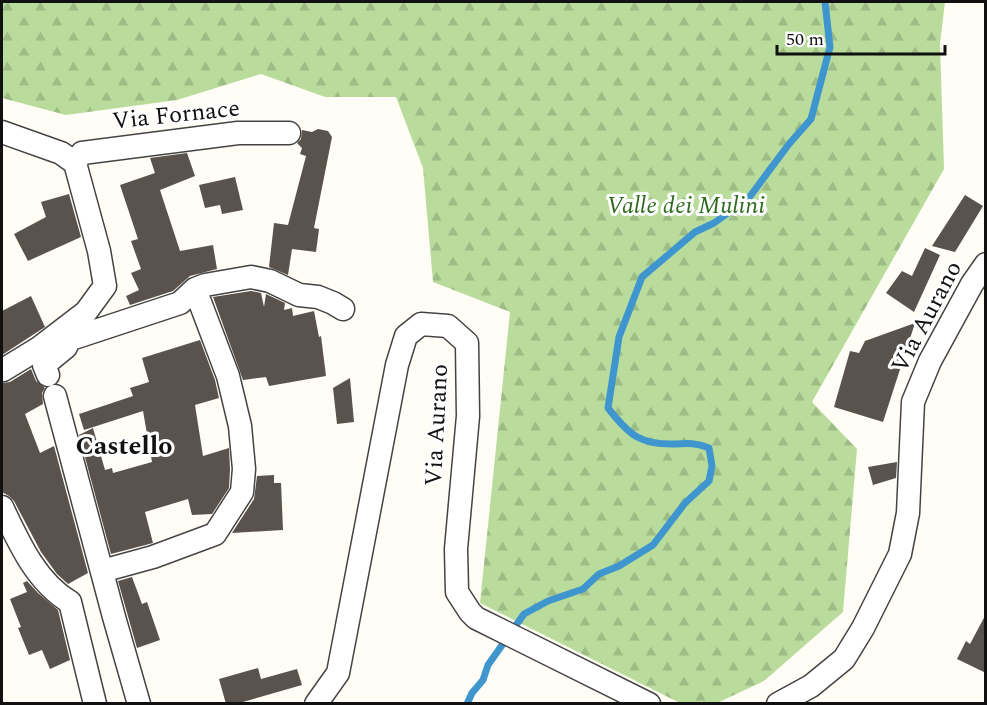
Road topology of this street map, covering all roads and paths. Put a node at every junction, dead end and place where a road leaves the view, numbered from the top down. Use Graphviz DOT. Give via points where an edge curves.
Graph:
graph roads {
  1 [pos="2,132"];
  2 [pos="289,133"];
  3 [pos="75,163"];
  4 [pos="986,264"];
  5 [pos="979,287"];
  6 [pos="195,289"];
  7 [pos="343,309"];
  8 [pos="71,330"];
  9 [pos="3,370"];
  10 [pos="2,507"];
  11 [pos="102,571"];
  12 [pos="95,704"];
  13 [pos="139,704"];
  14 [pos="316,704"];
  15 [pos="649,704"];
  16 [pos="778,704"];
  1 -- 3 [label="street" via="61,153"];
  2 -- 3 [label="street, Via Fornace" via="238,133 81,153"];
  3 -- 8 [label="street" via="105,286"];
  4 -- 5 [label="street, Via Aurano"];
  5 -- 16 [label="street, Via Aurano" via="930,361 913,402 908,513 900,554 844,659 811,686"];
  6 -- 7 [label="street" via="251,277 300,295 318,297"];
  6 -- 8 [label="street" via="180,303"];
  6 -- 11 [label="street" via="228,376 238,416 244,469 242,492 215,534"];
  8 -- 9 [label="street"];
  8 -- 11 [label="street" via="66,347 44,365"];
  10 -- 12 [label="street" via="21,546 42,576 70,602"];
  11 -- 13 [label="street"];
  14 -- 15 [label="street, Via Aurano" via="338,673 397,365 406,336 421,324 447,326 467,343 468,416 456,549 457,592 476,618"];
}
